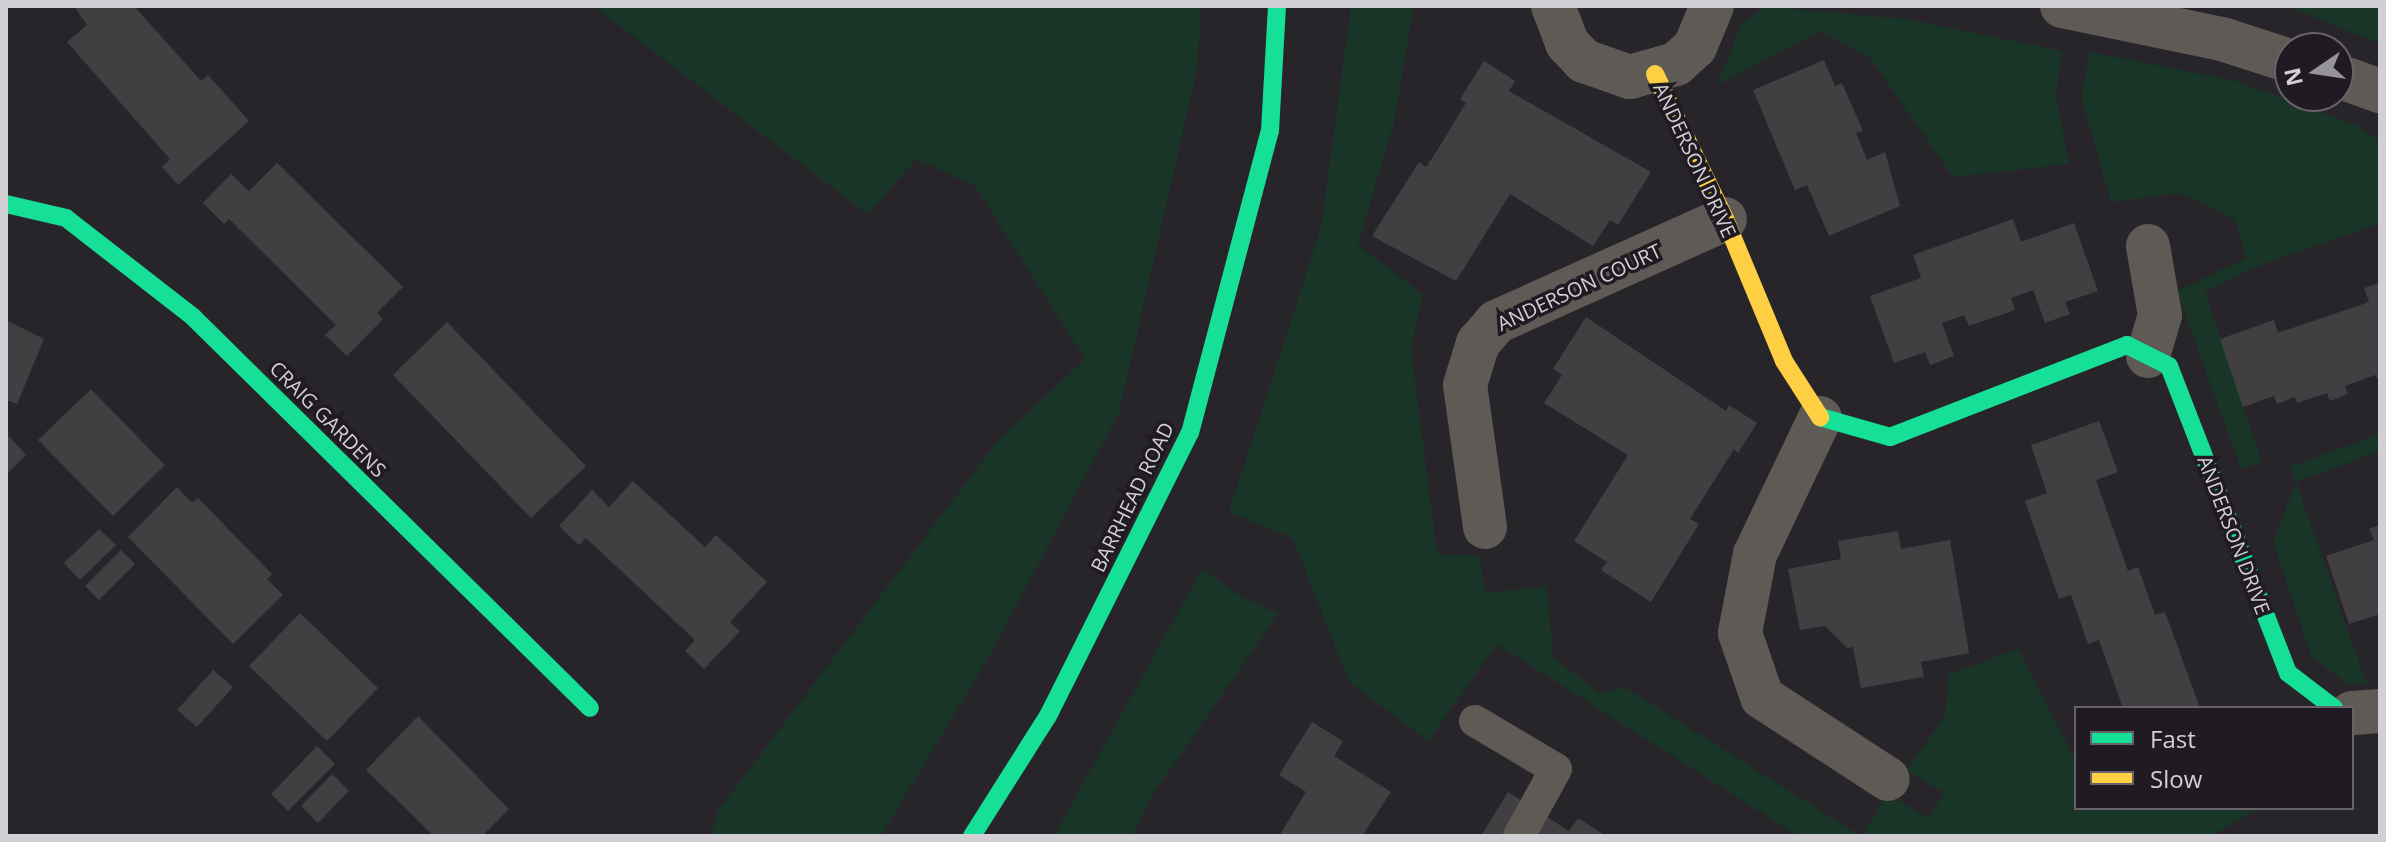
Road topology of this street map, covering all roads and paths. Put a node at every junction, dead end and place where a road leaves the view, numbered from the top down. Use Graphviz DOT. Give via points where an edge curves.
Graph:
graph roads {
  1 [pos="1277,6"];
  2 [pos="1553,6"];
  3 [pos="1712,6"];
  4 [pos="2062,6"];
  5 [pos="2274,56"];
  6 [pos="1655,74"];
  7 [pos="2354,82"];
  8 [pos="2380,91"];
  9 [pos="6,204"];
  10 [pos="1725,219"];
  11 [pos="2148,246"];
  12 [pos="2148,356"];
  13 [pos="1820,418"];
  14 [pos="1485,527"];
  15 [pos="2331,706"];
  16 [pos="590,708"];
  17 [pos="2380,711"];
  18 [pos="2354,713"];
  19 [pos="1475,721"];
  20 [pos="1888,779"];
  21 [pos="972,836"];
  22 [pos="1519,836"];
  1 -- 21 [label="street, BARRHEAD ROAD" via="1270,131 1190,433 1048,716"];
  2 -- 6 [label="street" via="1567,43 1584,61 1618,74"];
  3 -- 6 [label="street" via="1695,47"];
  4 -- 5 [label="street" via="2222,39"];
  6 -- 10 [label="street, ANDERSON DRIVE"];
  7 -- 8 [label="street"];
  9 -- 16 [label="street, CRAIG GARDENS" via="66,218 193,317"];
  10 -- 13 [label="street, ANDERSON DRIVE" via="1784,361"];
  10 -- 14 [label="street, ANDERSON COURT" via="1496,322 1478,343 1465,385"];
  11 -- 12 [label="street" via="2160,315"];
  12 -- 13 [label="street" via="2127,345 1890,437"];
  12 -- 15 [label="street, ANDERSON DRIVE" via="2169,366 2288,673"];
  13 -- 20 [label="street" via="1755,554 1740,633 1762,697"];
  17 -- 18 [label="street"];
  19 -- 22 [label="lane" via="1556,769"];
}
